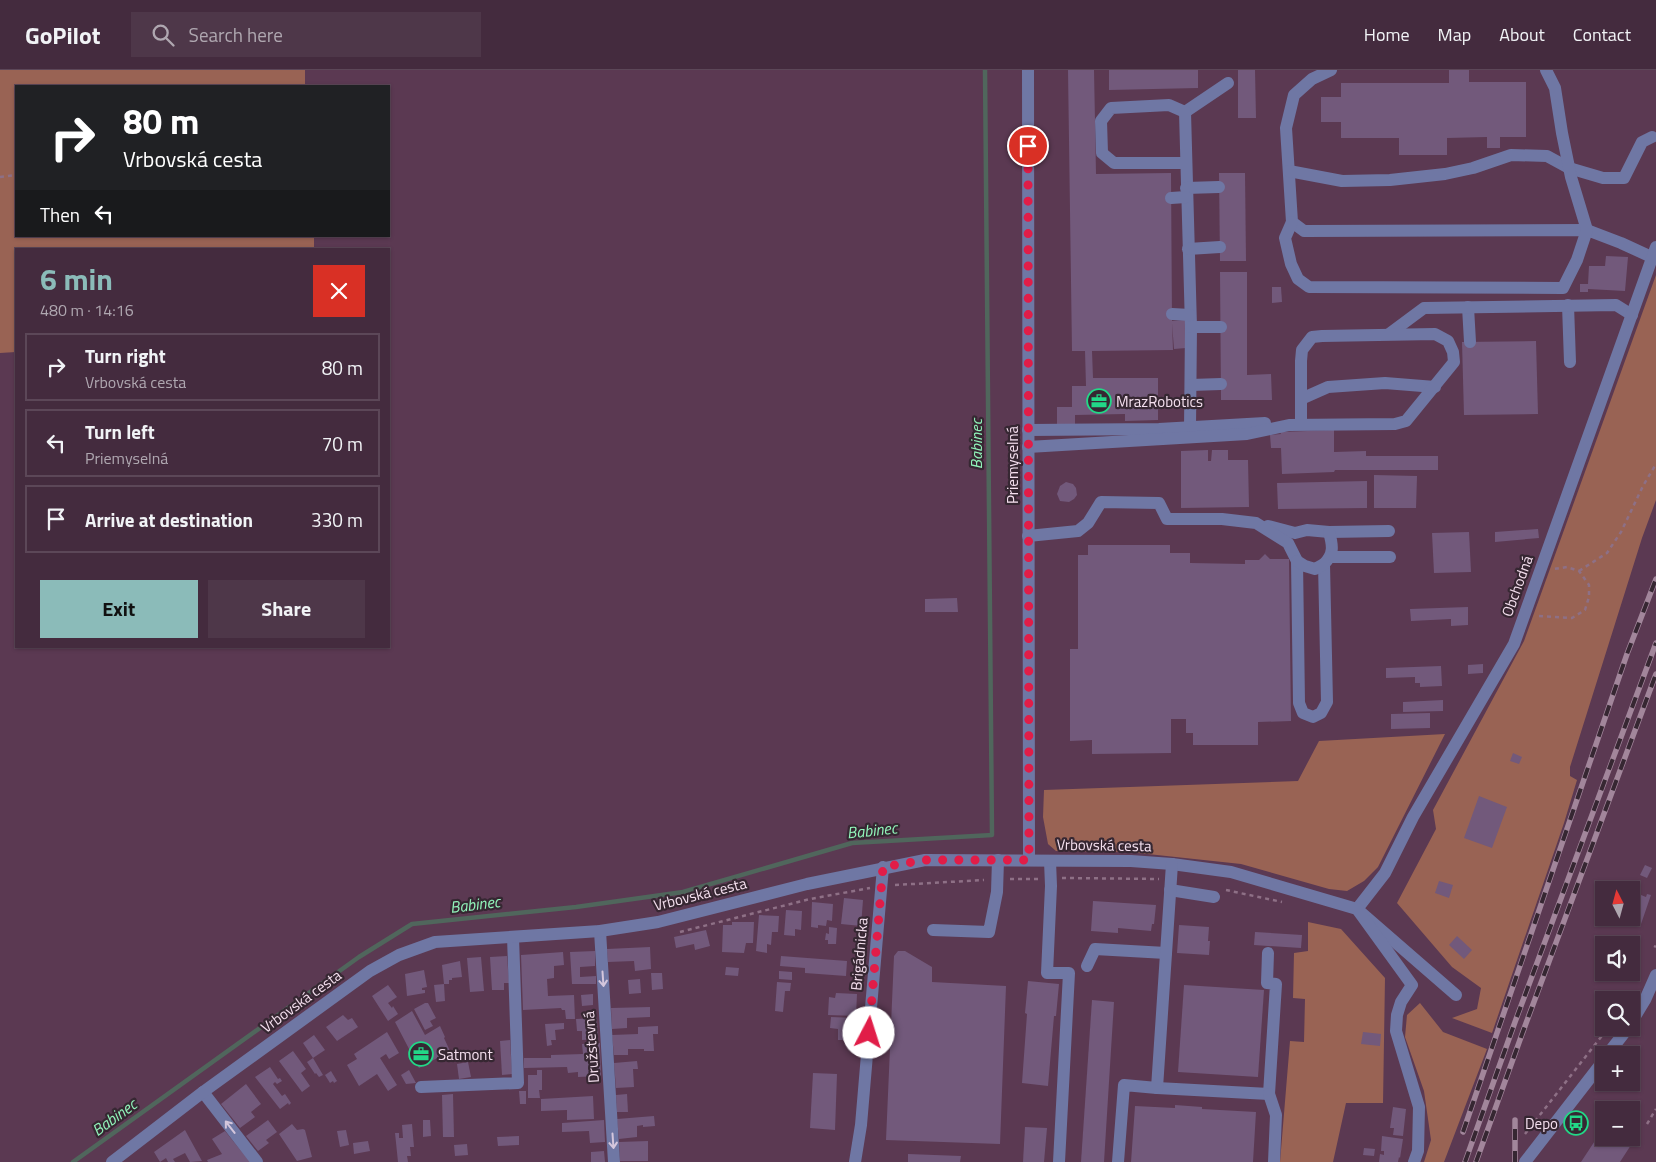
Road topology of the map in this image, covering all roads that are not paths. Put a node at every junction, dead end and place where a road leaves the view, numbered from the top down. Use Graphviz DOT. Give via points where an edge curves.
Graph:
graph roads {
  1 [pos="1028,70"];
  2 [pos="1331,70"];
  3 [pos="1546,70"];
  4 [pos="1228,83"];
  5 [pos="1184,112"];
  6 [pos="1652,137"];
  7 [pos="1185,163"];
  8 [pos="1569,168"];
  9 [pos="1289,171"];
  10 [pos="1219,187"];
  11 [pos="1186,193"];
  12 [pos="1171,198"];
  13 [pos="1292,222"];
  14 [pos="1587,230"];
  15 [pos="1220,247"];
  16 [pos="1188,249"];
  17 [pos="1655,255"];
  18 [pos="1568,305"];
  19 [pos="1468,307"];
  20 [pos="1172,314"];
  21 [pos="1632,316"];
  22 [pos="1191,321"];
  23 [pos="1221,328"];
  24 [pos="1389,334"];
  25 [pos="1470,342"];
  26 [pos="1570,362"];
  27 [pos="1221,384"];
  28 [pos="1191,385"];
  29 [pos="1435,387"];
  30 [pos="1301,400"];
  31 [pos="1265,422"];
  32 [pos="1301,425"];
  33 [pos="1190,428"];
  34 [pos="1028,430"];
  35 [pos="1028,447"];
  36 [pos="1389,531"];
  37 [pos="1329,532"];
  38 [pos="1028,536"];
  39 [pos="1292,538"];
  40 [pos="1390,556"];
  41 [pos="1297,561"];
  42 [pos="1327,561"];
  43 [pos="998,860"];
  44 [pos="1029,860"];
  45 [pos="1050,860"];
  46 [pos="1172,864"];
  47 [pos="883,867"];
  48 [pos="1171,884"];
  49 [pos="1214,897"];
  50 [pos="1357,910"];
  51 [pos="933,930"];
  52 [pos="600,931"];
  53 [pos="513,936"];
  54 [pos="1166,953"];
  55 [pos="1268,953"];
  56 [pos="1087,966"];
  57 [pos="1656,975"];
  58 [pos="1456,995"];
  59 [pos="1640,1008"];
  60 [pos="1595,1072"];
  61 [pos="421,1087"];
  62 [pos="1157,1088"];
  63 [pos="203,1092"];
  64 [pos="1269,1094"];
  65 [pos="112,1162"];
  66 [pos="257,1162"];
  67 [pos="614,1162"];
  68 [pos="855,1162"];
  69 [pos="1059,1162"];
  70 [pos="1118,1162"];
  71 [pos="1274,1162"];
  72 [pos="1414,1162"];
  73 [pos="1525,1162"];
  1 -- 34 [label="street, Priemyselná"];
  2 -- 9 [label="street" via="1312,79 1294,95 1286,128"];
  3 -- 8 [label="street" via="1555,88"];
  4 -- 5 [label="street"];
  5 -- 7 [label="street"];
  5 -- 7 [label="street" via="1169,105 1111,108 1101,121 1102,153 1114,163"];
  6 -- 8 [label="street" via="1642,142 1624,178 1603,178"];
  7 -- 11 [label="street"];
  8 -- 9 [label="street" via="1547,156 1511,155 1445,174 1390,180 1342,181"];
  8 -- 14 [label="street"];
  9 -- 13 [label="street"];
  10 -- 11 [label="street"];
  11 -- 12 [label="street"];
  11 -- 16 [label="street"];
  13 -- 14 [label="street" via="1304,231"];
  13 -- 14 [label="street" via="1285,238 1291,264 1298,279 1309,287 1563,288"];
  14 -- 17 [label="street"];
  15 -- 16 [label="street"];
  16 -- 22 [label="street"];
  17 -- 21 [label="street, Obchodná"];
  18 -- 19 [label="street"];
  18 -- 21 [label="street" via="1616,305"];
  18 -- 26 [label="street"];
  19 -- 24 [label="street" via="1424,308"];
  19 -- 25 [label="street"];
  20 -- 22 [label="street"];
  21 -- 50 [label="street, Obchodná" via="1514,644 1413,817 1385,873"];
  22 -- 23 [label="street"];
  22 -- 28 [label="street"];
  24 -- 29 [label="street" via="1435,334 1448,341 1454,362"];
  24 -- 30 [label="street" via="1312,337 1302,350"];
  27 -- 28 [label="street"];
  28 -- 33 [label="street"];
  29 -- 30 [label="street" via="1385,383 1328,387"];
  29 -- 32 [label="street" via="1406,421 1395,424"];
  30 -- 32 [label="street"];
  31 -- 33 [label="street"];
  32 -- 35 [label="street" via="1246,434"];
  33 -- 34 [label="street"];
  34 -- 35 [label="street, Priemyselná"];
  35 -- 38 [label="street, Priemyselná"];
  36 -- 37 [label="street"];
  37 -- 39 [label="street" via="1307,530"];
  37 -- 42 [label="street" via="1332,543"];
  38 -- 39 [label="street" via="1078,531 1088,523 1101,502 1159,503 1166,519 1256,523"];
  38 -- 44 [label="street, Priemyselná"];
  39 -- 41 [label="street"];
  40 -- 42 [label="street"];
  41 -- 42 [label="street" via="1315,569"];
  41 -- 42 [label="street" via="1300,703 1303,713 1313,717 1321,713 1327,702"];
  43 -- 44 [label="street, Vrbovská cesta"];
  43 -- 47 [label="street, Vrbovská cesta" via="925,860"];
  43 -- 51 [label="street" via="997,892 989,932"];
  44 -- 45 [label="street, Vrbovská cesta"];
  45 -- 46 [label="street, Vrbovská cesta"];
  45 -- 69 [label="street" via="1047,973 1069,973"];
  46 -- 48 [label="street"];
  46 -- 50 [label="street, Vrbovská cesta" via="1231,872"];
  47 -- 52 [label="street, Vrbovská cesta" via="658,922"];
  47 -- 68 [label="street, Brigádnicka"];
  48 -- 49 [label="street"];
  48 -- 54 [label="street"];
  50 -- 58 [label="street"];
  50 -- 72 [label="street" via="1412,985 1401,1002 1396,1031 1419,1107 1418,1151"];
  52 -- 53 [label="street, Vrbovská cesta"];
  52 -- 67 [label="street, Družstevná, one-way"];
  53 -- 61 [label="street" via="518,1083"];
  53 -- 63 [label="street, Vrbovská cesta" via="435,942 399,955 370,971"];
  54 -- 56 [label="street" via="1095,949"];
  54 -- 62 [label="street"];
  55 -- 64 [label="street" via="1266,983 1276,984"];
  57 -- 59 [label="street"];
  60 -- 73 [label="street"];
  62 -- 64 [label="street"];
  62 -- 70 [label="street" via="1124,1085"];
  63 -- 65 [label="street, Vrbovská cesta"];
  66 -- 63 [label="street, one-way"];
  64 -- 71 [label="street" via="1276,1115"];
}
